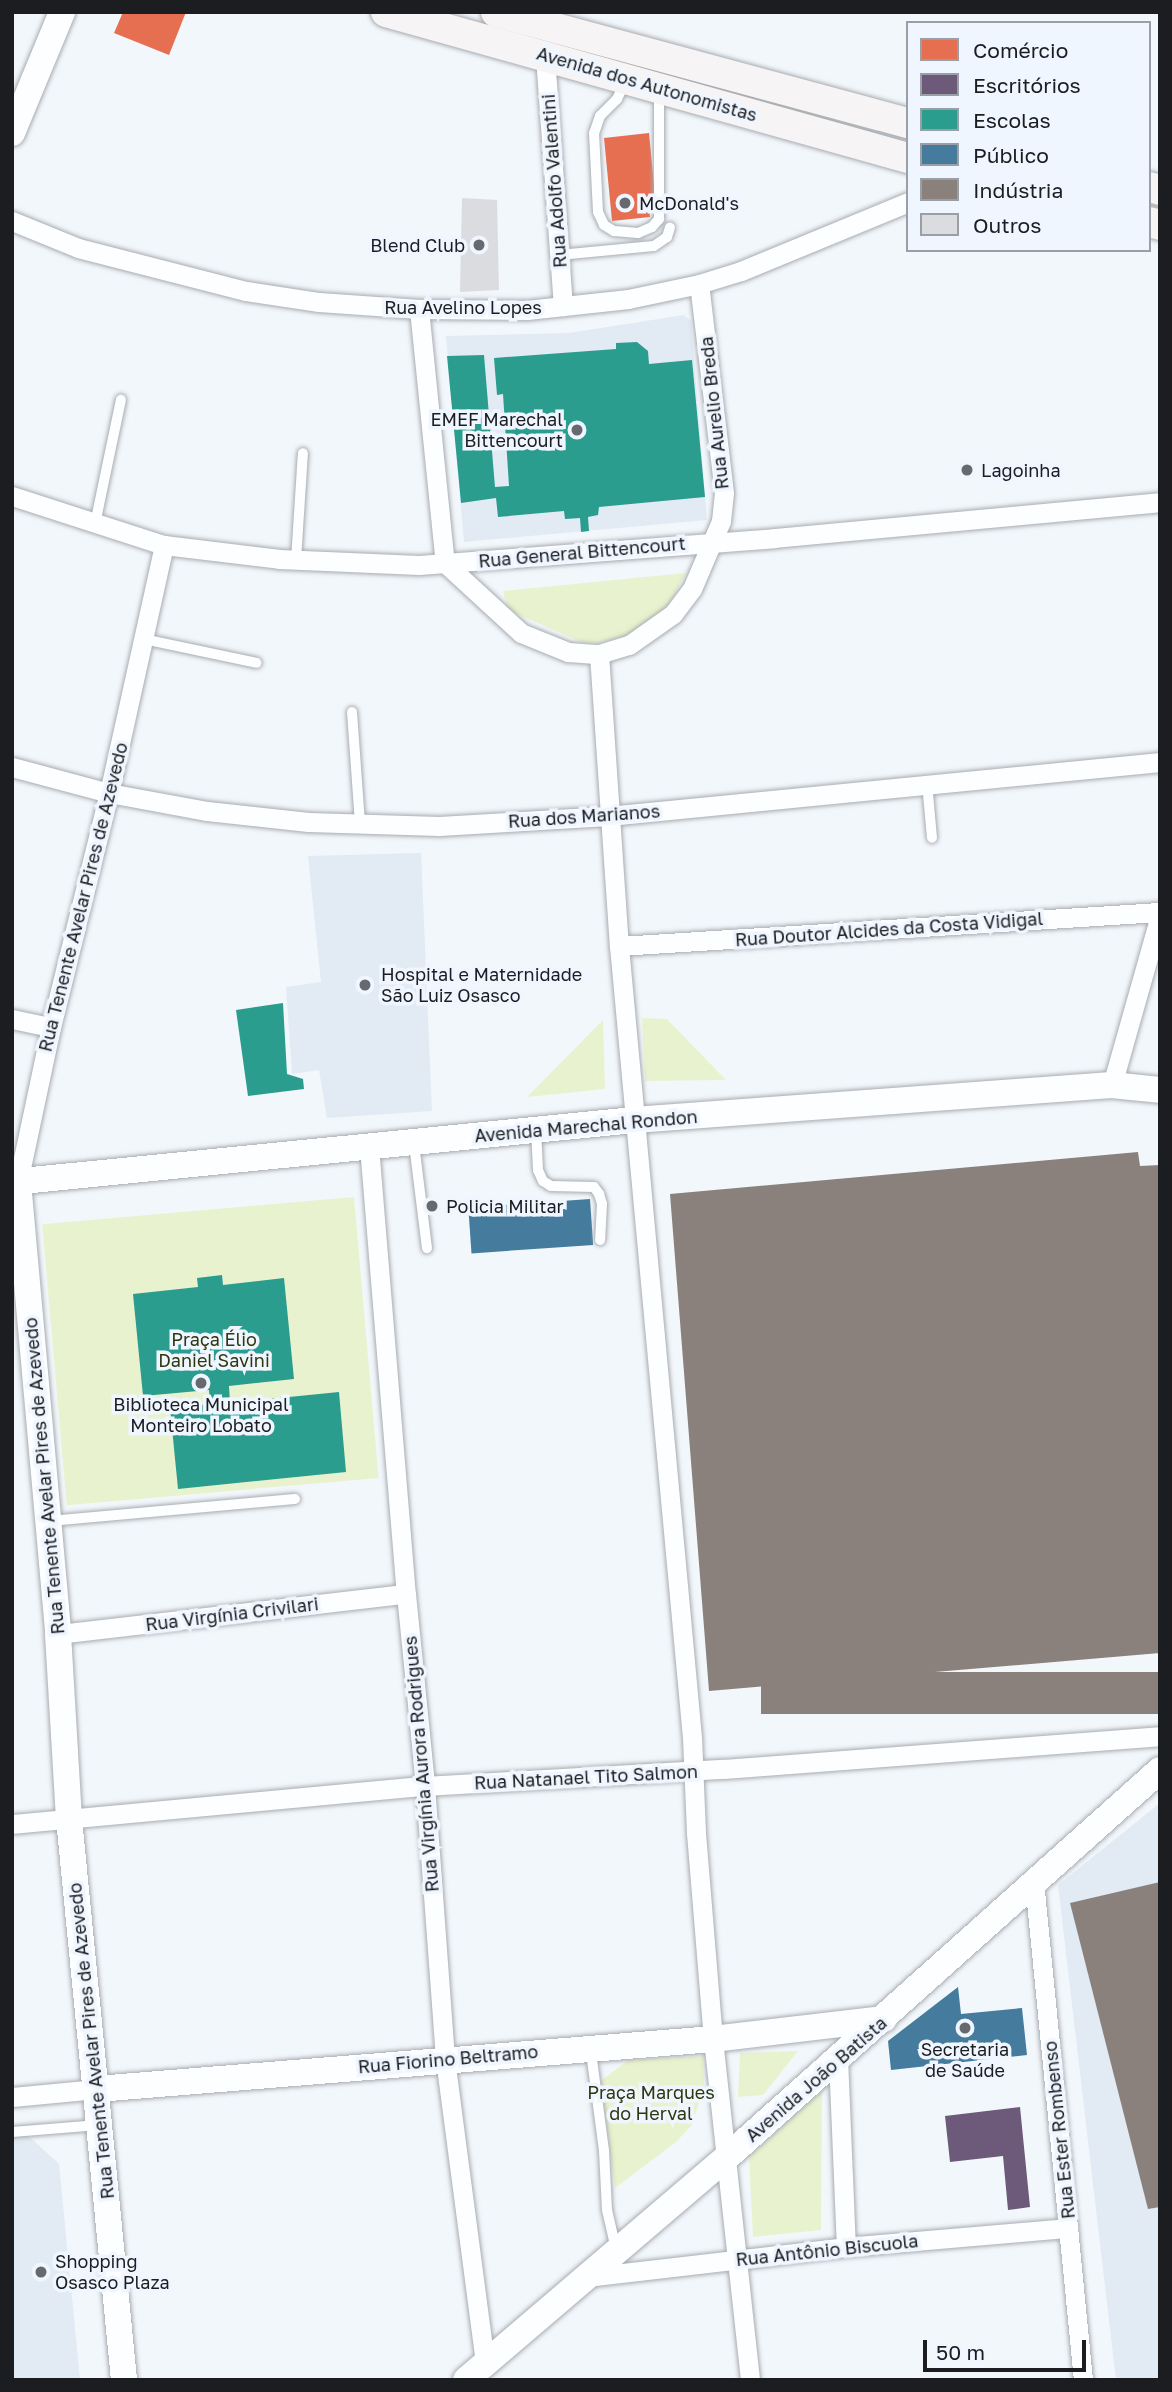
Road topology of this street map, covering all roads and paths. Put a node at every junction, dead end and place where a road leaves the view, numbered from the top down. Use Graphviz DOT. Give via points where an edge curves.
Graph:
graph roads {
  1 [pos="62,12"];
  2 [pos="386,12"];
  3 [pos="496,12"];
  4 [pos="545,56"];
  5 [pos="627,79"];
  6 [pos="659,88"];
  7 [pos="906,122"];
  8 [pos="12,133"];
  9 [pos="906,157"];
  10 [pos="906,203"];
  11 [pos="12,221"];
  12 [pos="670,227"];
  13 [pos="559,255"];
  14 [pos="699,284"];
  15 [pos="563,306"];
  16 [pos="419,309"];
  17 [pos="121,400"];
  18 [pos="303,453"];
  19 [pos="12,496"];
  20 [pos="1160,502"];
  21 [pos="95,524"];
  22 [pos="714,541"];
  23 [pos="164,545"];
  24 [pos="296,561"];
  25 [pos="445,563"];
  26 [pos="143,639"];
  27 [pos="599,654"];
  28 [pos="257,663"];
  29 [pos="352,712"];
  30 [pos="1160,762"];
  31 [pos="12,767"];
  32 [pos="927,783"];
  33 [pos="109,793"];
  34 [pos="608,816"];
  35 [pos="359,823"];
  36 [pos="932,838"];
  37 [pos="1160,913"];
  38 [pos="618,946"];
  39 [pos="12,1019"];
  40 [pos="51,1027"];
  41 [pos="1112,1085"];
  42 [pos="1160,1090"];
  43 [pos="634,1120"];
  44 [pos="536,1130"];
  45 [pos="413,1142"];
  46 [pos="369,1146"];
  47 [pos="15,1182"];
  48 [pos="600,1240"];
  49 [pos="427,1248"];
  50 [pos="19,1271"];
  51 [pos="295,1499"];
  52 [pos="49,1521"];
  53 [pos="406,1594"];
  54 [pos="58,1634"];
  55 [pos="1160,1736"];
  56 [pos="1160,1770"];
  57 [pos="694,1771"];
  58 [pos="425,1786"];
  59 [pos="69,1819"];
  60 [pos="12,1824"];
  61 [pos="1034,1881"];
  62 [pos="884,2019"];
  63 [pos="713,2039"];
  64 [pos="591,2048"];
  65 [pos="838,2058"];
  66 [pos="444,2059"];
  67 [pos="97,2088"];
  68 [pos="12,2097"];
  69 [pos="100,2125"];
  70 [pos="12,2132"];
  71 [pos="726,2158"];
  72 [pos="1068,2228"];
  73 [pos="846,2247"];
  74 [pos="617,2252"];
  75 [pos="738,2260"];
  76 [pos="587,2277"];
  77 [pos="479,2374"];
  78 [pos="124,2380"];
  79 [pos="750,2380"];
  80 [pos="1083,2380"];
  1 -- 8 [label="street"];
  2 -- 4 [label="main road, Avenida dos Autonomistas"];
  3 -- 7 [label="main road, Avenida dos Autonomistas"];
  4 -- 5 [label="main road, Avenida dos Autonomistas"];
  4 -- 13 [label="street, Rua Adolfo Valentini"];
  5 -- 6 [label="main road, Avenida dos Autonomistas"];
  5 -- 6 [label="lane" via="594,133 598,212 604,225 614,231 638,233 659,219"];
  6 -- 9 [label="main road, Avenida dos Autonomistas"];
  10 -- 14 [label="street, Rua Avelino Lopes"];
  11 -- 16 [label="street, Rua Avelino Lopes" via="78,248 246,291"];
  12 -- 13 [label="lane" via="667,237 653,246"];
  13 -- 15 [label="street, Rua Adolfo Valentini"];
  14 -- 15 [label="street, Rua Avelino Lopes"];
  14 -- 22 [label="street, Rua Aurelio Breda" via="724,493"];
  15 -- 16 [label="street, Rua Avelino Lopes"];
  16 -- 25 [label="street"];
  17 -- 21 [label="lane"];
  18 -- 24 [label="lane"];
  19 -- 21 [label="street, Rua General Bittencourt"];
  20 -- 22 [label="street, Rua General Bittencourt"];
  21 -- 23 [label="street, Rua General Bittencourt"];
  22 -- 25 [label="street, Rua General Bittencourt"];
  22 -- 27 [label="street, Rua Aurelio Breda" via="692,589 673,614 629,645"];
  23 -- 24 [label="street, Rua General Bittencourt"];
  23 -- 26 [label="street, Rua Tenente Avelar Pires de Azevedo"];
  24 -- 25 [label="street, Rua General Bittencourt"];
  25 -- 27 [label="street" via="521,633 568,652"];
  26 -- 28 [label="lane"];
  26 -- 33 [label="street, Rua Tenente Avelar Pires de Azevedo"];
  27 -- 34 [label="street"];
  29 -- 35 [label="lane"];
  30 -- 32 [label="street, Rua dos Marianos"];
  31 -- 33 [label="street, Rua dos Marianos"];
  32 -- 34 [label="street, Rua dos Marianos"];
  32 -- 36 [label="lane"];
  33 -- 35 [label="street, Rua dos Marianos" via="207,811"];
  33 -- 40 [label="street, Rua Tenente Avelar Pires de Azevedo"];
  34 -- 35 [label="street, Rua dos Marianos" via="439,826"];
  34 -- 38 [label="street"];
  37 -- 38 [label="street, Rua Doutor Alcides da Costa Vidigal"];
  37 -- 41 [label="street"];
  38 -- 43 [label="street"];
  39 -- 40 [label="street"];
  40 -- 47 [label="street, Rua Tenente Avelar Pires de Azevedo"];
  41 -- 42 [label="street, Avenida Marechal Rondon"];
  41 -- 43 [label="street, Avenida Marechal Rondon"];
  43 -- 44 [label="street, Avenida Marechal Rondon"];
  43 -- 57 [label="street"];
  44 -- 45 [label="street, Avenida Marechal Rondon"];
  44 -- 48 [label="lane" via="543,1181 551,1186 594,1187 599,1194"];
  45 -- 46 [label="street, Avenida Marechal Rondon"];
  45 -- 49 [label="lane"];
  46 -- 47 [label="street, Avenida Marechal Rondon"];
  46 -- 53 [label="street, Rua Virgínia Aurora Rodrigues"];
  47 -- 50 [label="street, Rua Tenente Avelar Pires de Azevedo"];
  50 -- 52 [label="street, Rua Tenente Avelar Pires de Azevedo"];
  51 -- 52 [label="lane"];
  52 -- 54 [label="street, Rua Tenente Avelar Pires de Azevedo"];
  53 -- 54 [label="street, Rua Virgínia Crivilari"];
  53 -- 58 [label="street, Rua Virgínia Aurora Rodrigues"];
  54 -- 59 [label="street, Rua Tenente Avelar Pires de Azevedo"];
  55 -- 57 [label="street, Rua Natanael Tito Salmon"];
  56 -- 61 [label="street, Avenida João Batista"];
  57 -- 58 [label="street, Rua Natanael Tito Salmon"];
  57 -- 63 [label="street"];
  58 -- 59 [label="street, Rua Natanael Tito Salmon"];
  58 -- 66 [label="street, Rua Virgínia Aurora Rodrigues"];
  59 -- 60 [label="street, Rua Natanael Tito Salmon"];
  59 -- 67 [label="street, Rua Tenente Avelar Pires de Azevedo"];
  61 -- 62 [label="street, Avenida João Batista"];
  61 -- 72 [label="street, Rua Ester Rombenso"];
  62 -- 63 [label="street, Rua Fiorino Beltramo"];
  62 -- 65 [label="street, Avenida João Batista"];
  63 -- 64 [label="street, Rua Fiorino Beltramo"];
  63 -- 71 [label="street"];
  64 -- 66 [label="street, Rua Fiorino Beltramo"];
  64 -- 74 [label="lane" via="607,2210"];
  65 -- 71 [label="street, Avenida João Batista"];
  65 -- 73 [label="street"];
  66 -- 67 [label="street, Rua Fiorino Beltramo"];
  66 -- 77 [label="street, Rua Virgínia Aurora Rodrigues"];
  67 -- 68 [label="street, Rua Fiorino Beltramo"];
  67 -- 69 [label="street, Rua Tenente Avelar Pires de Azevedo"];
  69 -- 70 [label="lane"];
  69 -- 78 [label="street, Rua Tenente Avelar Pires de Azevedo"];
  71 -- 74 [label="street, Avenida João Batista"];
  71 -- 75 [label="street"];
  72 -- 73 [label="street, Rua Antônio Biscuola"];
  72 -- 80 [label="street, Rua Ester Rombenso"];
  73 -- 75 [label="street, Rua Antônio Biscuola"];
  74 -- 76 [label="street, Avenida João Batista"];
  75 -- 76 [label="street, Rua Antônio Biscuola"];
  75 -- 79 [label="street"];
  76 -- 77 [label="street, Avenida João Batista"];
}
